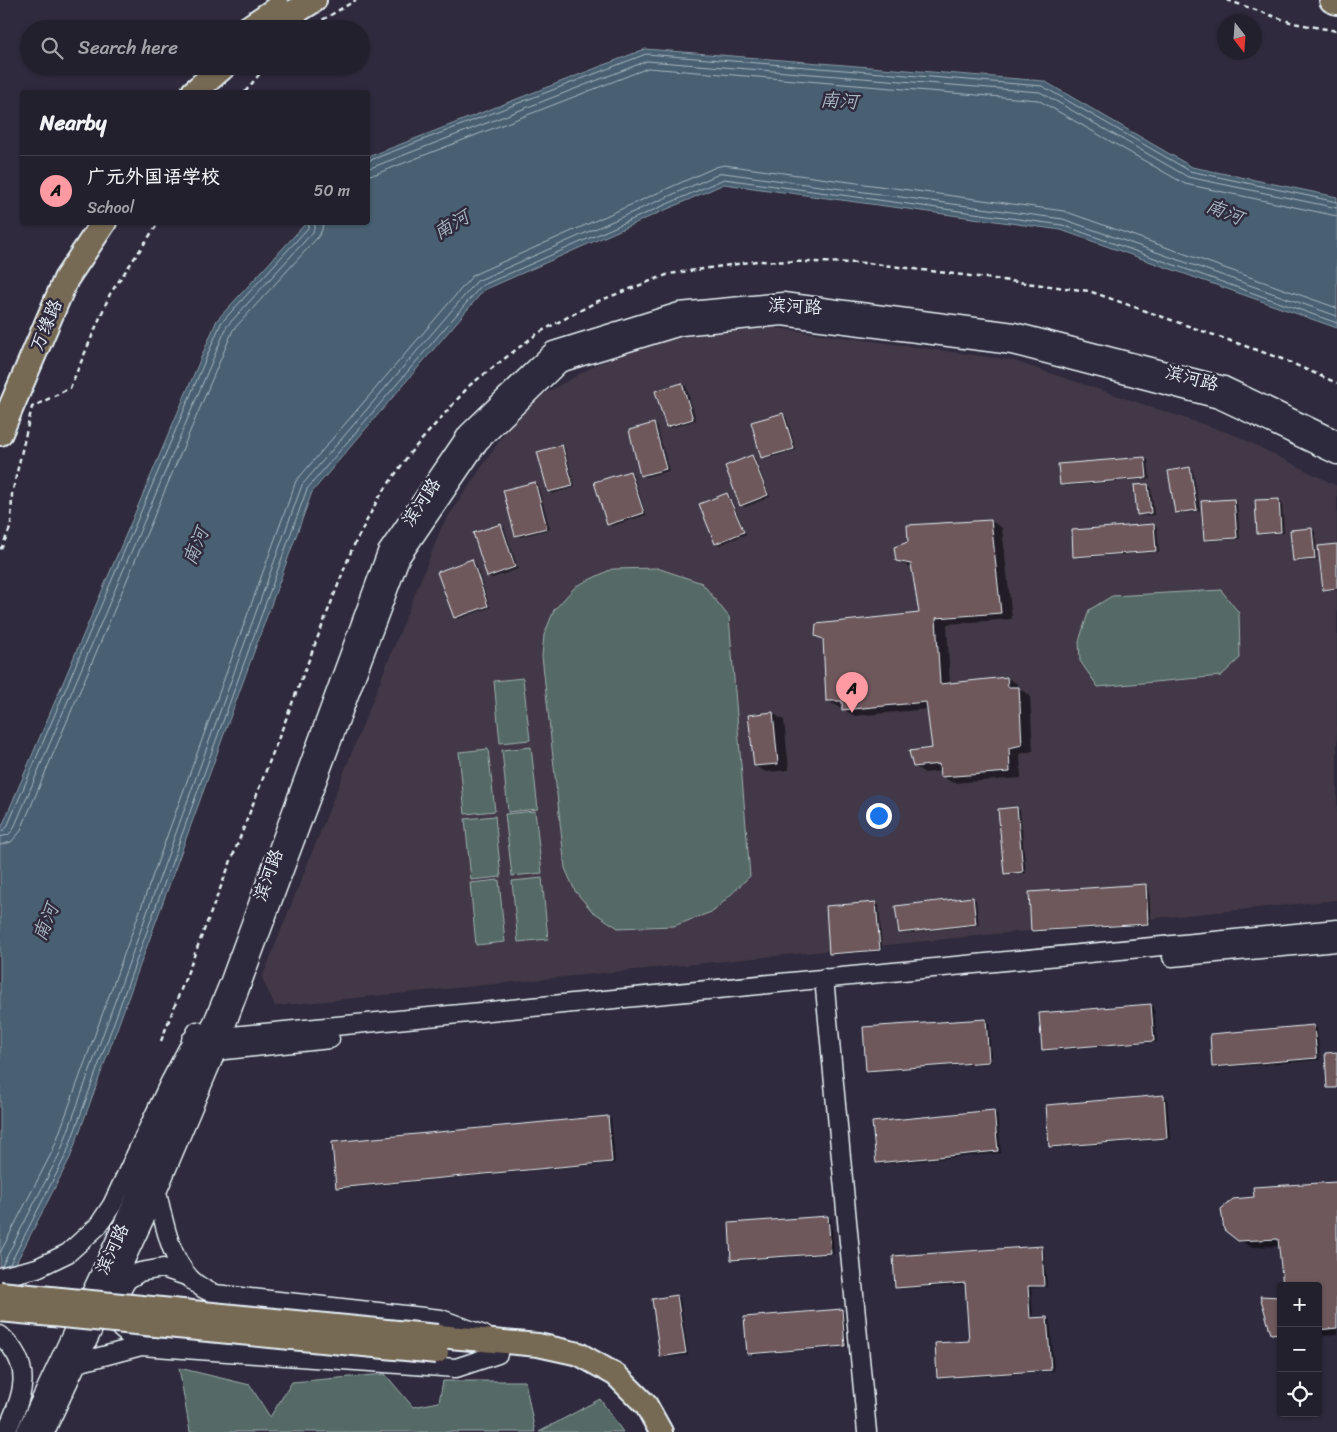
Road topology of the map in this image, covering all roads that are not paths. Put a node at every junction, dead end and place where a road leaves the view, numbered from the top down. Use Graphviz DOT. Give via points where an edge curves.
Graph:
graph roads {
  1 [pos="290,0"];
  2 [pos="314,0"];
  3 [pos="1332,0"];
  4 [pos="1337,2"];
  5 [pos="260,20"];
  6 [pos="282,20"];
  7 [pos="196,75"];
  8 [pos="214,75"];
  9 [pos="179,90"];
  10 [pos="196,90"];
  11 [pos="88,225"];
  12 [pos="102,225"];
  13 [pos="0,404"];
  14 [pos="0,434"];
  15 [pos="1337,440"];
  16 [pos="1337,455"];
  17 [pos="1337,929"];
  18 [pos="1337,942"];
  19 [pos="824,983"];
  20 [pos="208,1044"];
  21 [pos="157,1192"];
  22 [pos="0,1277"];
  23 [pos="189,1277"];
  24 [pos="0,1293"];
  25 [pos="0,1310"];
  26 [pos="0,1335"];
  27 [pos="437,1344"];
  28 [pos="140,1346"];
  29 [pos="499,1347"];
  30 [pos="77,1363"];
  31 [pos="6,1432"];
  32 [pos="26,1432"];
  33 [pos="45,1432"];
  34 [pos="647,1432"];
  35 [pos="661,1432"];
  36 [pos="867,1432"];
  1 -- 5 [label="highway"];
  2 -- 6 [label="highway"];
  3 -- 4 [label="highway"];
  7 -- 9 [label="highway"];
  8 -- 10 [label="highway"];
  11 -- 13 [label="highway, 万缘路" via="57,271"];
  12 -- 14 [label="highway, 万缘路" via="66,279"];
  15 -- 20 [label="street, 滨河路" via="1224,386 1014,332 783,302 679,312 553,351 468,433 387,552"];
  16 -- 20 [label="street, 滨河路" via="1219,400 1012,345 782,316 681,326 560,363 479,442 400,558"];
  17 -- 19 [label="street"];
  18 -- 19 [label="street"];
  19 -- 20 [label="street"];
  19 -- 36 [label="street"];
  20 -- 21 [label="street, 滨河路"];
  20 -- 22 [label="street" via="168,1086 112,1205 98,1226 68,1253 37,1268"];
  20 -- 32 [label="street, 滨河路"];
  21 -- 23 [label="street" via="177,1260"];
  21 -- 30 [label="street, 滨河路"];
  23 -- 28 [label="street" via="163,1268 140,1272 127,1280 116,1308 120,1328"];
  23 -- 29 [label="street" via="199,1287 215,1294 441,1319"];
  24 -- 27 [label="main road, bridge"];
  25 -- 27 [label="main road, bridge"];
  26 -- 31 [label="street" via="16,1352 23,1373 22,1395"];
  27 -- 29 [label="main road"];
  28 -- 29 [label="street" via="456,1368"];
  28 -- 30 [label="street"];
  29 -- 34 [label="main road" via="574,1366 609,1385 636,1413"];
  29 -- 35 [label="main road" via="538,1344 579,1354 616,1375 646,1405"];
  30 -- 33 [label="street, 滨河路"];
}
